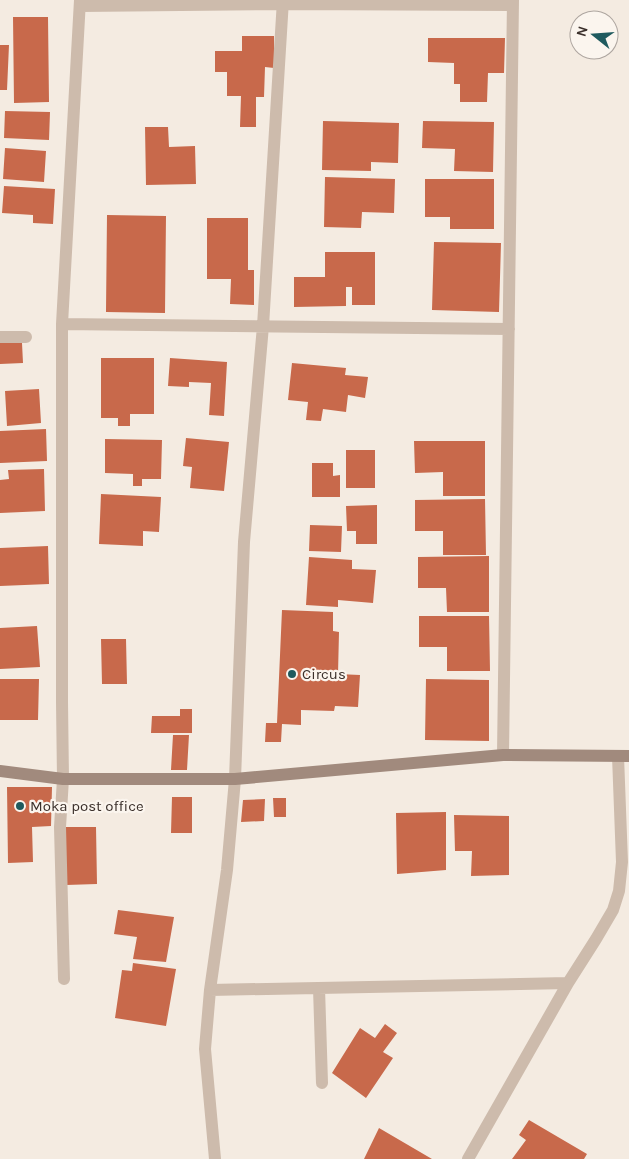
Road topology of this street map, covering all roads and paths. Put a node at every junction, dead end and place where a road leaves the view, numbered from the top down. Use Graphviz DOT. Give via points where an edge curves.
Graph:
graph roads {
  1 [pos="283,2"];
  2 [pos="80,3"];
  3 [pos="513,3"];
  4 [pos="62,324"];
  5 [pos="263,326"];
  6 [pos="509,329"];
  7 [pos="26,337"];
  8 [pos="0,338"];
  9 [pos="503,755"];
  10 [pos="623,756"];
  11 [pos="0,771"];
  12 [pos="235,779"];
  13 [pos="64,780"];
  14 [pos="64,980"];
  15 [pos="568,983"];
  16 [pos="319,988"];
  17 [pos="210,990"];
  18 [pos="322,1083"];
  19 [pos="215,1159"];
  20 [pos="468,1159"];
  1 -- 2 [label="street"];
  1 -- 3 [label="street"];
  1 -- 5 [label="street"];
  2 -- 4 [label="street"];
  3 -- 6 [label="street"];
  4 -- 5 [label="street"];
  4 -- 13 [label="street"];
  5 -- 6 [label="street"];
  5 -- 12 [label="street" via="244,542"];
  6 -- 9 [label="street"];
  7 -- 8 [label="street"];
  9 -- 10 [label="street"];
  9 -- 12 [label="street"];
  10 -- 15 [label="street" via="622,862 618,891 613,910"];
  11 -- 13 [label="street"];
  12 -- 13 [label="street"];
  12 -- 17 [label="street" via="227,870"];
  13 -- 14 [label="street" via="60,828"];
  15 -- 16 [label="street"];
  15 -- 20 [label="street"];
  16 -- 17 [label="street"];
  16 -- 18 [label="street"];
  17 -- 19 [label="street" via="205,1049"];
}
